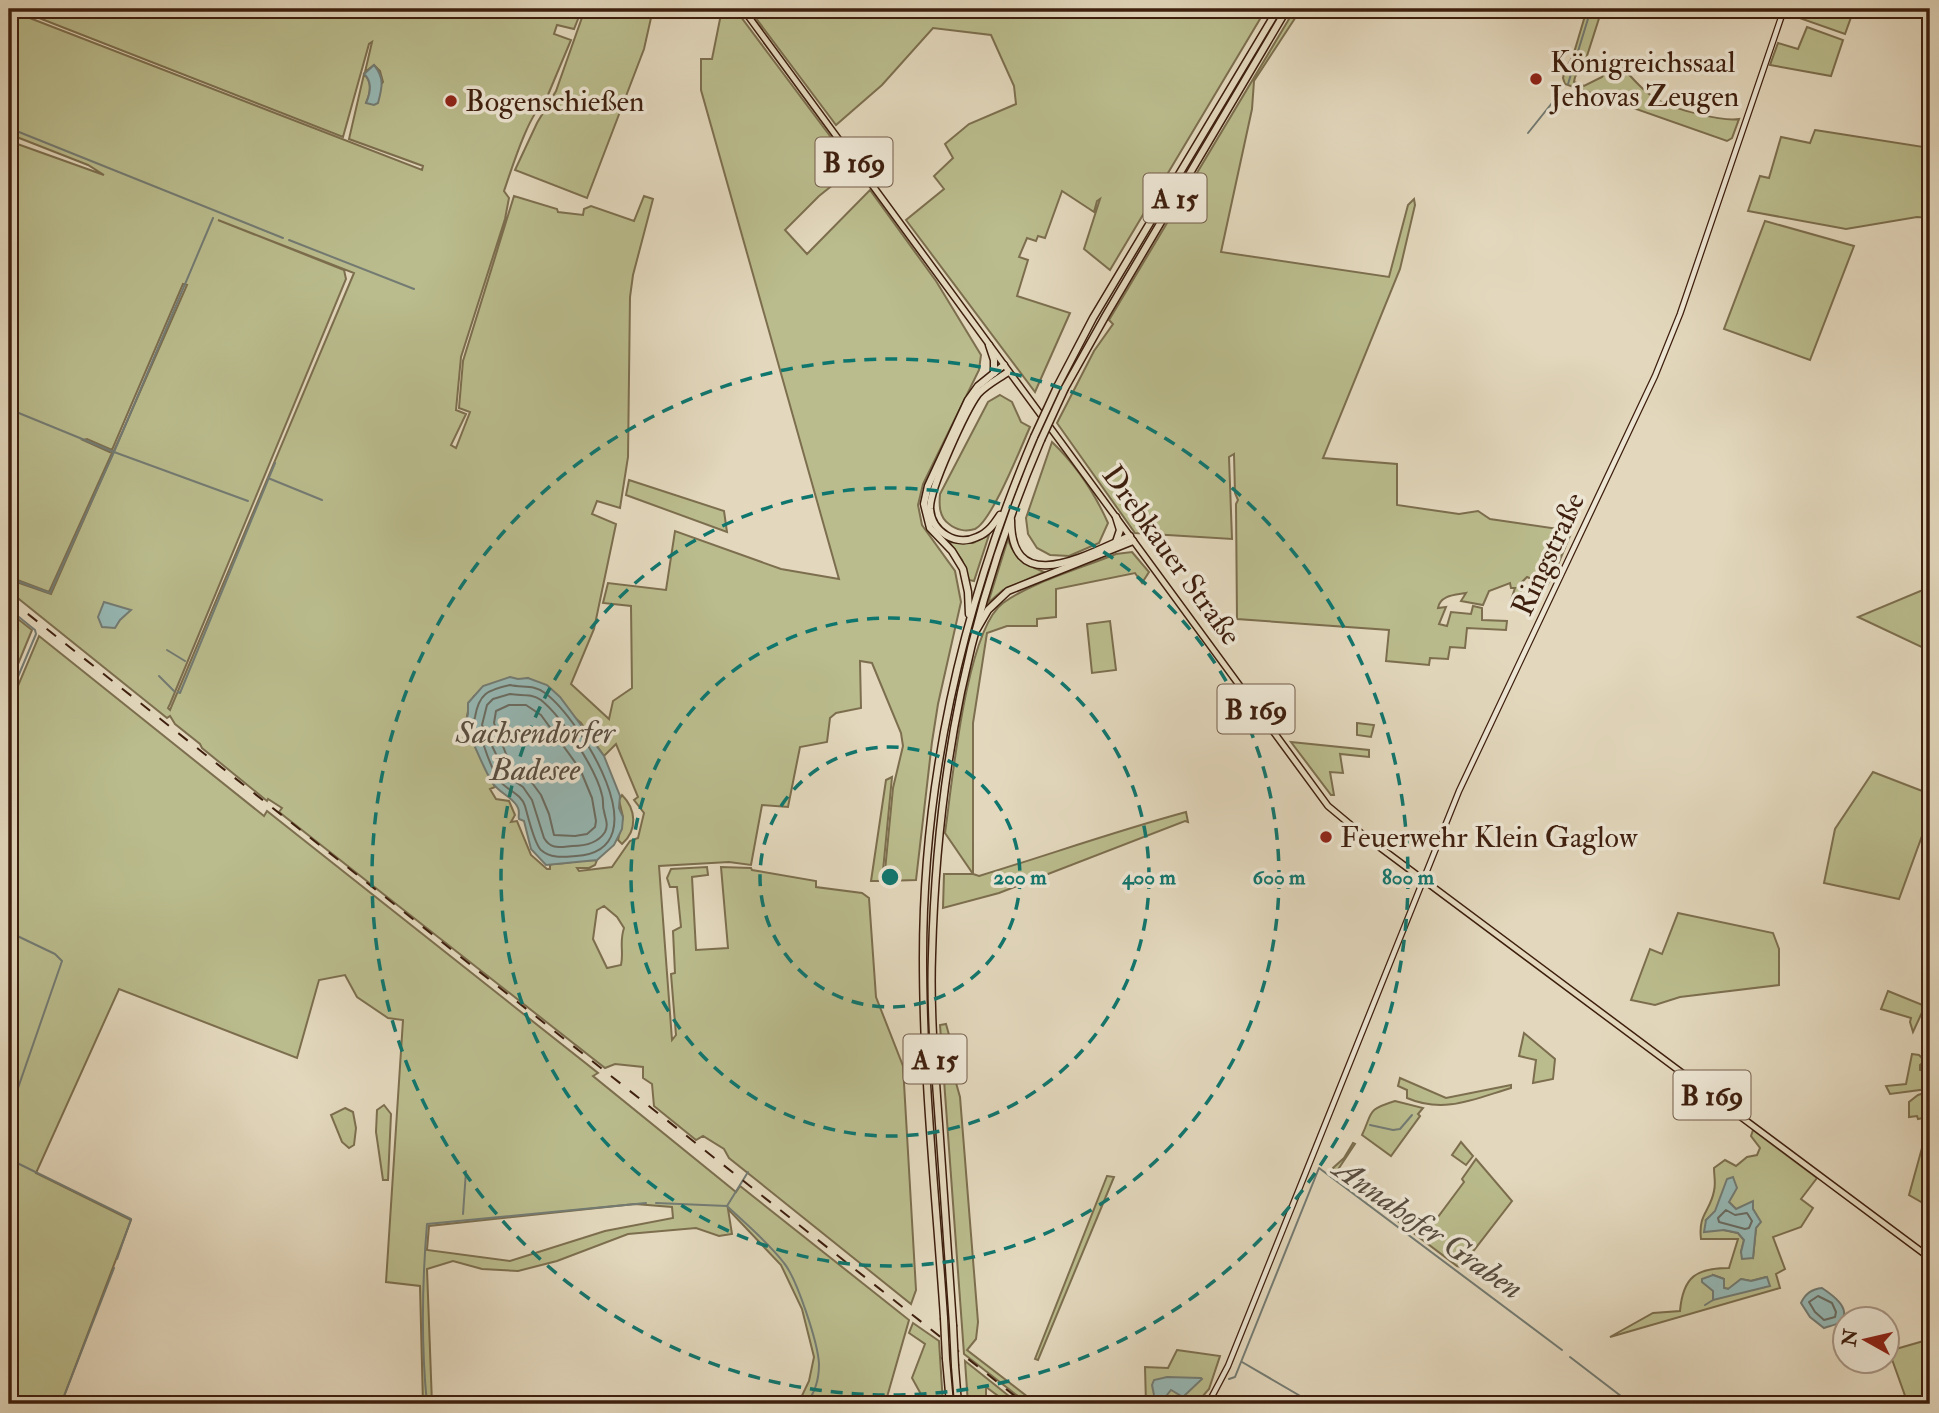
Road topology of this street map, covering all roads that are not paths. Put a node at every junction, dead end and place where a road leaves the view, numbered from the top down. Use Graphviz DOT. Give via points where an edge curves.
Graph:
graph roads {
  1 [pos="743,9"];
  2 [pos="1278,9"];
  3 [pos="1287,9"];
  4 [pos="1784,9"];
  5 [pos="989,345"];
  6 [pos="1004,365"];
  7 [pos="1009,372"];
  8 [pos="994,373"];
  9 [pos="1062,386"];
  10 [pos="1037,438"];
  11 [pos="1006,504"];
  12 [pos="1011,514"];
  13 [pos="1116,517"];
  14 [pos="1132,539"];
  15 [pos="1115,542"];
  16 [pos="969,619"];
  17 [pos="973,636"];
  18 [pos="1425,879"];
  19 [pos="1930,1258"];
  20 [pos="950,1404"];
  21 [pos="958,1404"];
  22 [pos="1208,1404"];
  1 -- 5 [label="main road, B 169"];
  2 -- 9 [label="highway, A 15" via="1099,309"];
  3 -- 9 [label="highway, A 15"];
  4 -- 18 [label="main road, Ringstraße" via="1655,376 1462,785"];
  5 -- 6 [label="main road, B 169"];
  5 -- 8 [label="highway"];
  6 -- 7 [label="main road, B 169"];
  6 -- 8 [label="highway"];
  7 -- 11 [label="highway" via="973,402 933,488 930,512 946,536 971,540 988,531"];
  7 -- 13 [label="main road, Drebkauer Straße / B 169"];
  8 -- 16 [label="highway" via="968,400 924,504 930,528 963,569"];
  9 -- 10 [label="highway, A 15, bridge"];
  10 -- 11 [label="highway, A 15"];
  10 -- 12 [label="highway, A 15"];
  11 -- 16 [label="highway, A 15"];
  12 -- 15 [label="highway" via="1011,537 1018,553 1041,566 1063,564"];
  12 -- 17 [label="highway, A 15"];
  13 -- 14 [label="main road, Drebkauer Straße / B 169"];
  13 -- 15 [label="highway" via="1120,530"];
  14 -- 15 [label="highway"];
  14 -- 17 [label="highway" via="1009,590 988,610"];
  14 -- 18 [label="main road, Drebkauer Straße / B 169" via="1328,806"];
  16 -- 20 [label="highway, A 15, bridge" via="938,767 925,880 923,958"];
  17 -- 21 [label="highway, A 15, bridge" via="942,793 932,958"];
  18 -- 19 [label="main road, Drebkauer Straße / B 169"];
  18 -- 22 [label="main road, Ringstraße" via="1228,1366"];
}
